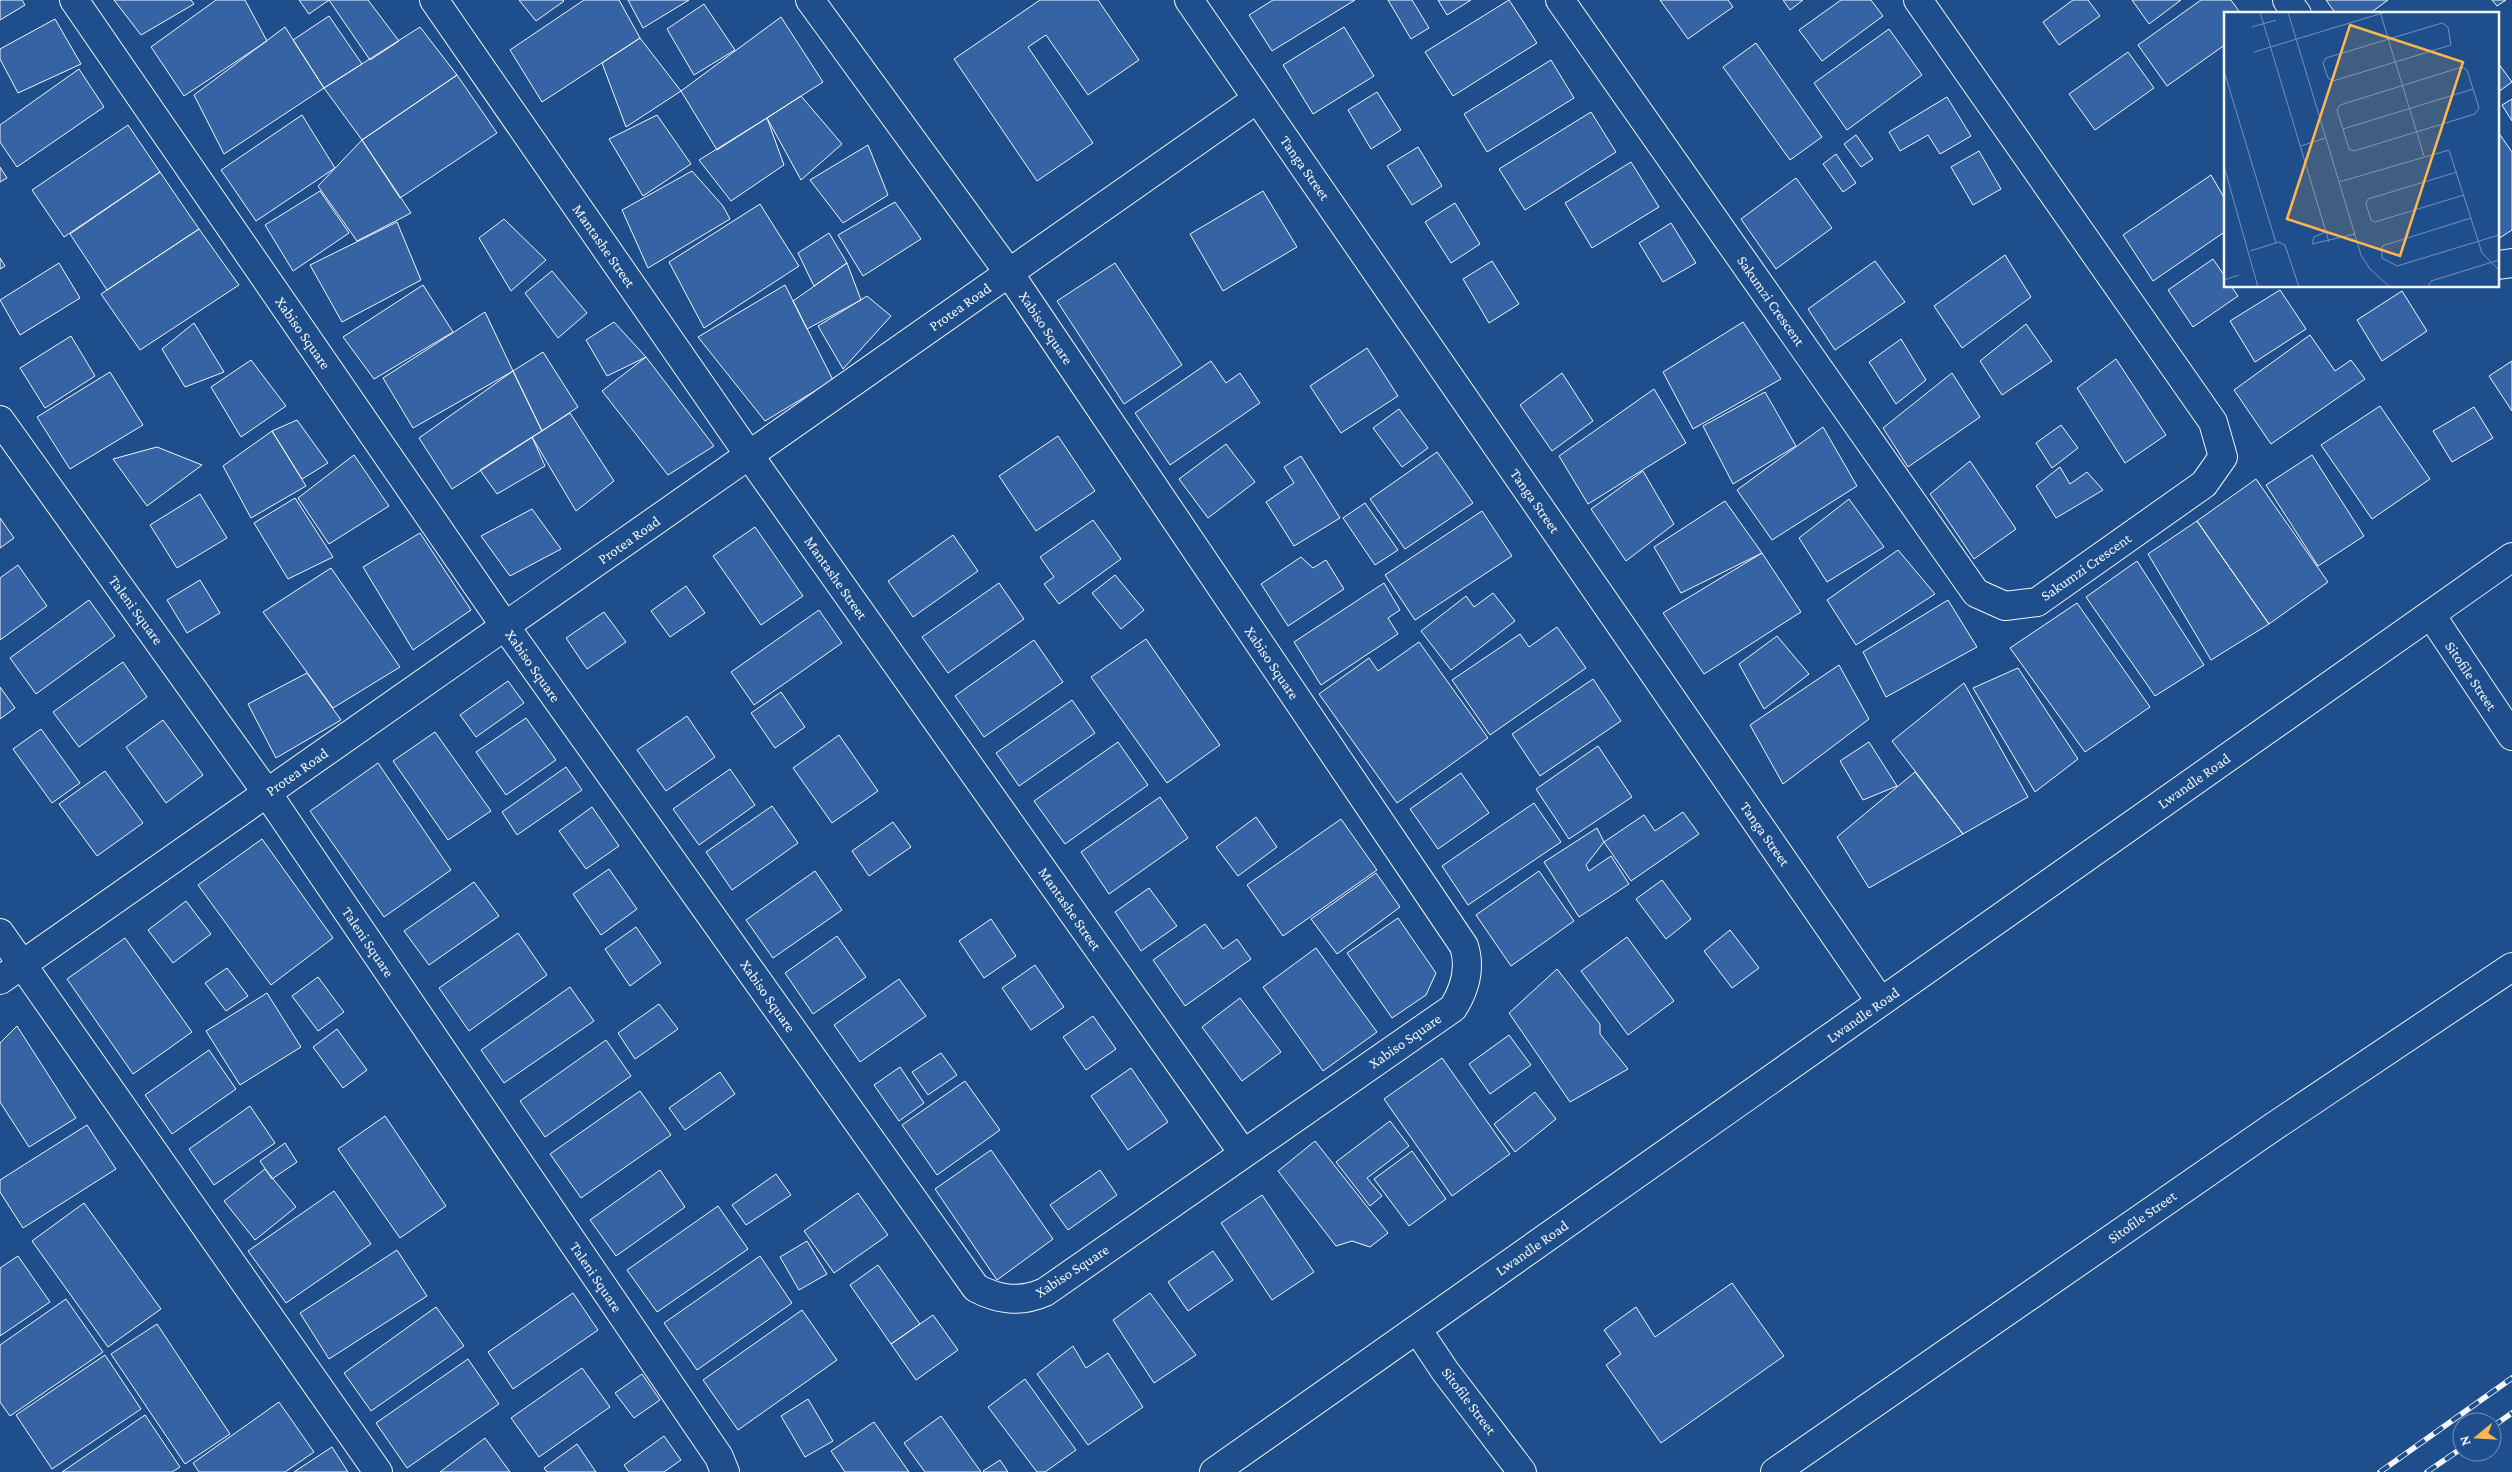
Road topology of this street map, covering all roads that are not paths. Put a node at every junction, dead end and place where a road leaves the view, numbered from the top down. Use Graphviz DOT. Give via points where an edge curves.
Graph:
graph roads {
  1 [pos="74,0"];
  2 [pos="434,0"];
  3 [pos="810,0"];
  4 [pos="1189,0"];
  5 [pos="1560,0"];
  6 [pos="1918,0"];
  7 [pos="2287,0"];
  8 [pos="2296,12"];
  9 [pos="1257,100"];
  10 [pos="1009,273"];
  11 [pos="0,420"];
  12 [pos="749,455"];
  13 [pos="2512,557"];
  14 [pos="2431,615"];
  15 [pos="505,626"];
  16 [pos="2512,736"];
  17 [pos="267,793"];
  18 [pos="0,933"];
  19 [pos="22,964"];
  20 [pos="2512,967"];
  21 [pos="0,980"];
  22 [pos="1882,1002"];
  23 [pos="1243,1153"];
  24 [pos="1418,1329"];
  25 [pos="378,1472"];
  26 [pos="725,1472"];
  27 [pos="1214,1472"];
  28 [pos="1522,1472"];
  29 [pos="1775,1472"];
  1 -- 15 [label="street, Xabiso Square"];
  2 -- 12 [label="street, Mantashe Street"];
  3 -- 10 [label="street, Xabiso Square"];
  4 -- 9 [label="street, Tanga Street"];
  5 -- 6 [label="street, Sakumzi Crescent" via="1976,593 2005,606 2037,602 2204,484 2222,457 2213,422"];
  7 -- 8 [label="street"];
  9 -- 10 [label="street, Protea Road"];
  9 -- 22 [label="street, Tanga Street"];
  10 -- 12 [label="street, Protea Road"];
  10 -- 23 [label="street, Xabiso Square" via="1464,946 1464,986 1453,1008"];
  11 -- 17 [label="street, Taleni Square"];
  12 -- 15 [label="street, Protea Road"];
  12 -- 23 [label="street, Mantashe Street"];
  13 -- 14 [label="street, Lwandle Road"];
  14 -- 16 [label="street, Sitofile Street"];
  14 -- 22 [label="street, Lwandle Road"];
  15 -- 17 [label="street, Protea Road"];
  15 -- 23 [label="street, Xabiso Square" via="976,1288 990,1296 1013,1300 1045,1292"];
  17 -- 19 [label="street, Protea Road"];
  17 -- 26 [label="street, Taleni Square" via="719,1457"];
  18 -- 19 [label="street"];
  19 -- 21 [label="street, Protea Road"];
  19 -- 25 [label="street"];
  20 -- 29 [label="street, Sitofile Street" via="2273,1127"];
  22 -- 24 [label="street, Lwandle Road"];
  24 -- 27 [label="street, Lwandle Road"];
  24 -- 28 [label="street, Sitofile Street" via="1445,1371"];
}
